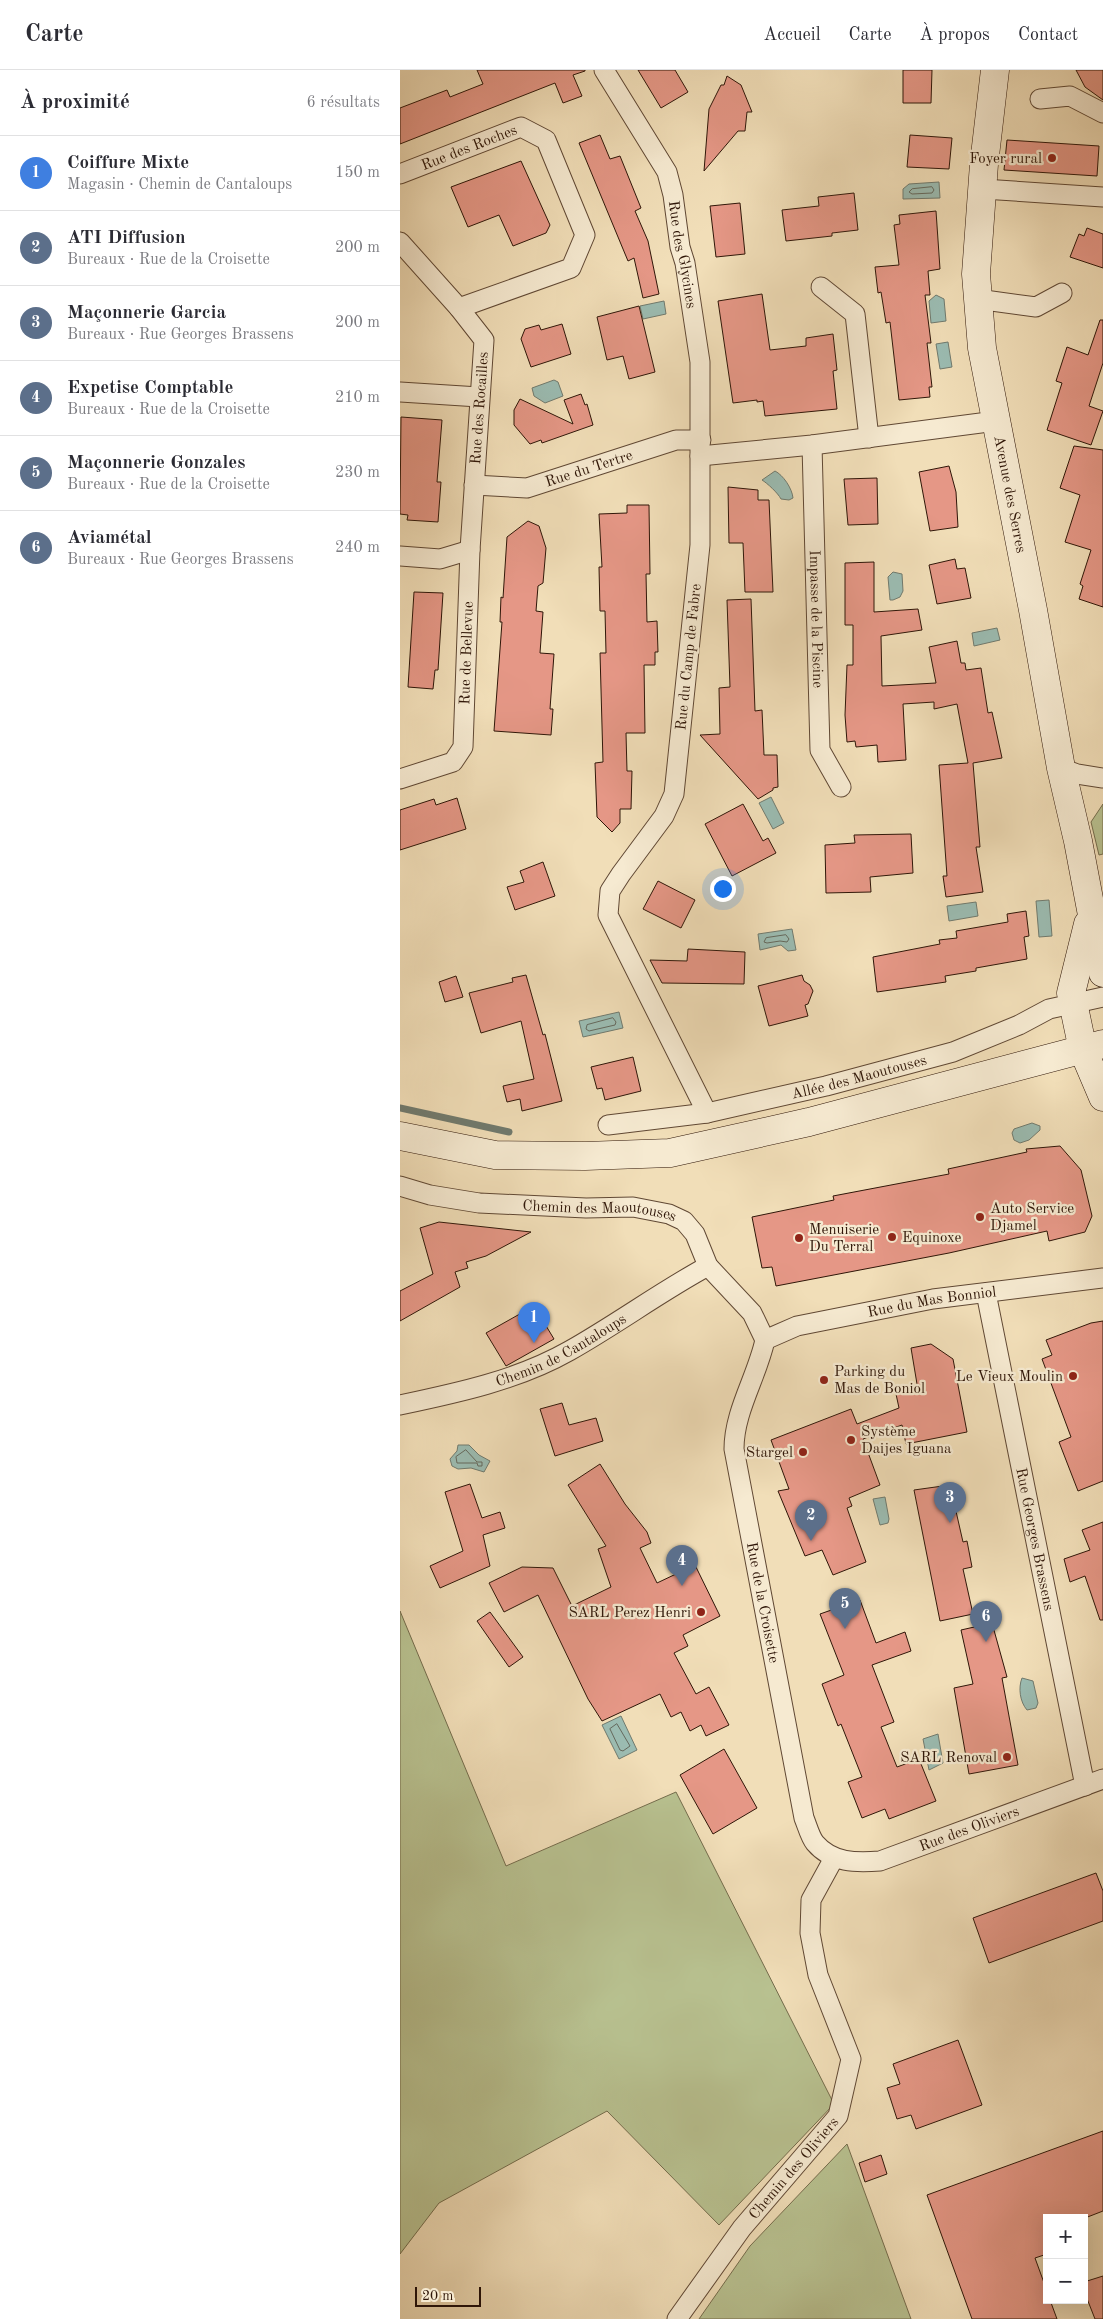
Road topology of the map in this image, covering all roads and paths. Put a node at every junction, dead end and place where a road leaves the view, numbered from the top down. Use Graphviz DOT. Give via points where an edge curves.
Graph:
graph roads {
  1 [pos="604,70"];
  2 [pos="995,70"];
  3 [pos="1040,98"];
  4 [pos="1103,113"];
  5 [pos="400,174"];
  6 [pos="983,189"];
  7 [pos="1103,197"];
  8 [pos="400,242"];
  9 [pos="821,287"];
  10 [pos="1062,293"];
  11 [pos="977,299"];
  12 [pos="459,308"];
  13 [pos="400,392"];
  14 [pos="479,398"];
  15 [pos="996,421"];
  16 [pos="869,438"];
  17 [pos="812,445"];
  18 [pos="700,448"];
  19 [pos="474,485"];
  20 [pos="470,550"];
  21 [pos="400,556"];
  22 [pos="1061,768"];
  23 [pos="1103,778"];
  24 [pos="400,779"];
  25 [pos="841,787"];
  26 [pos="1090,913"];
  27 [pos="1103,973"];
  28 [pos="1103,996"];
  29 [pos="1072,1004"];
  30 [pos="1093,1047"];
  31 [pos="1103,1097"];
  32 [pos="707,1113"];
  33 [pos="608,1125"];
  34 [pos="400,1136"];
  35 [pos="400,1186"];
  36 [pos="708,1266"];
  37 [pos="1103,1278"];
  38 [pos="986,1293"];
  39 [pos="765,1340"];
  40 [pos="400,1405"];
  41 [pos="1103,1779"];
  42 [pos="1085,1786"];
  43 [pos="834,1858"];
  44 [pos="677,2319"];
  1 -- 18 [label="street, Rue des Glycines" via="667,172 673,195 700,362"];
  2 -- 6 [label="street, Avenue des Serres"];
  3 -- 4 [label="street" via="1070,96"];
  5 -- 12 [label="street, Rue des Roches" via="521,127 546,140 585,235 572,268"];
  6 -- 7 [label="street"];
  6 -- 11 [label="street, Avenue des Serres"];
  8 -- 12 [label="street, Rue des Rocailles"];
  9 -- 16 [label="street" via="855,314"];
  10 -- 11 [label="street" via="1036,307"];
  11 -- 15 [label="street, Avenue des Serres" via="982,348"];
  12 -- 14 [label="street, Rue des Rocailles" via="484,340"];
  13 -- 14 [label="street"];
  14 -- 19 [label="street, Rue des Rocailles"];
  15 -- 16 [label="street"];
  15 -- 22 [label="street, Avenue des Serres" via="1034,610"];
  16 -- 17 [label="street"];
  17 -- 18 [label="street"];
  17 -- 25 [label="street, Impasse de la Piscine" via="820,750"];
  18 -- 19 [label="street, Rue du Tertre" via="676,440 528,488"];
  18 -- 32 [label="street, Rue du Camp de Fabre" via="700,545 674,794 664,816 610,891 608,915"];
  19 -- 20 [label="street, Rue de Bellevue"];
  20 -- 21 [label="street" via="440,559"];
  20 -- 24 [label="street, Rue de Bellevue" via="463,747 454,762"];
  22 -- 23 [label="street"];
  22 -- 26 [label="street, Avenue des Serres"];
  26 -- 27 [label="street, Avenue des Serres"];
  26 -- 29 [label="street, Avenue des Serres" via="1071,994"];
  28 -- 29 [label="street, Allée des Maoutouses"];
  29 -- 30 [label="street, Avenue des Serres"];
  29 -- 32 [label="street, Allée des Maoutouses" via="1049,1009 953,1052"];
  30 -- 31 [label="street, Avenue des Serres"];
  30 -- 34 [label="street" via="809,1122 670,1153 495,1155"];
  32 -- 33 [label="street, Allée des Maoutouses"];
  35 -- 36 [label="street, Chemin des Maoutouses" via="479,1203 651,1209 684,1221 695,1234"];
  36 -- 39 [label="street, Chemin des Maoutouses" via="752,1313"];
  36 -- 40 [label="street, Chemin de Cantaloups" via="551,1360 509,1378"];
  37 -- 38 [label="street, Rue du Mas Bonniol"];
  38 -- 39 [label="street, Rue du Mas Bonniol" via="934,1299 797,1326"];
  38 -- 42 [label="street, Rue Georges Brassens"];
  39 -- 43 [label="street, Rue de la Croisette" via="761,1360 739,1416 734,1449 804,1818 814,1842"];
  41 -- 42 [label="street, Rue des Oliviers"];
  42 -- 43 [label="street, Rue des Oliviers" via="880,1861 855,1863"];
  43 -- 44 [label="street, Chemin des Oliviers" via="811,1900 810,1933 818,1975 851,2059 838,2116 742,2228"];
}
